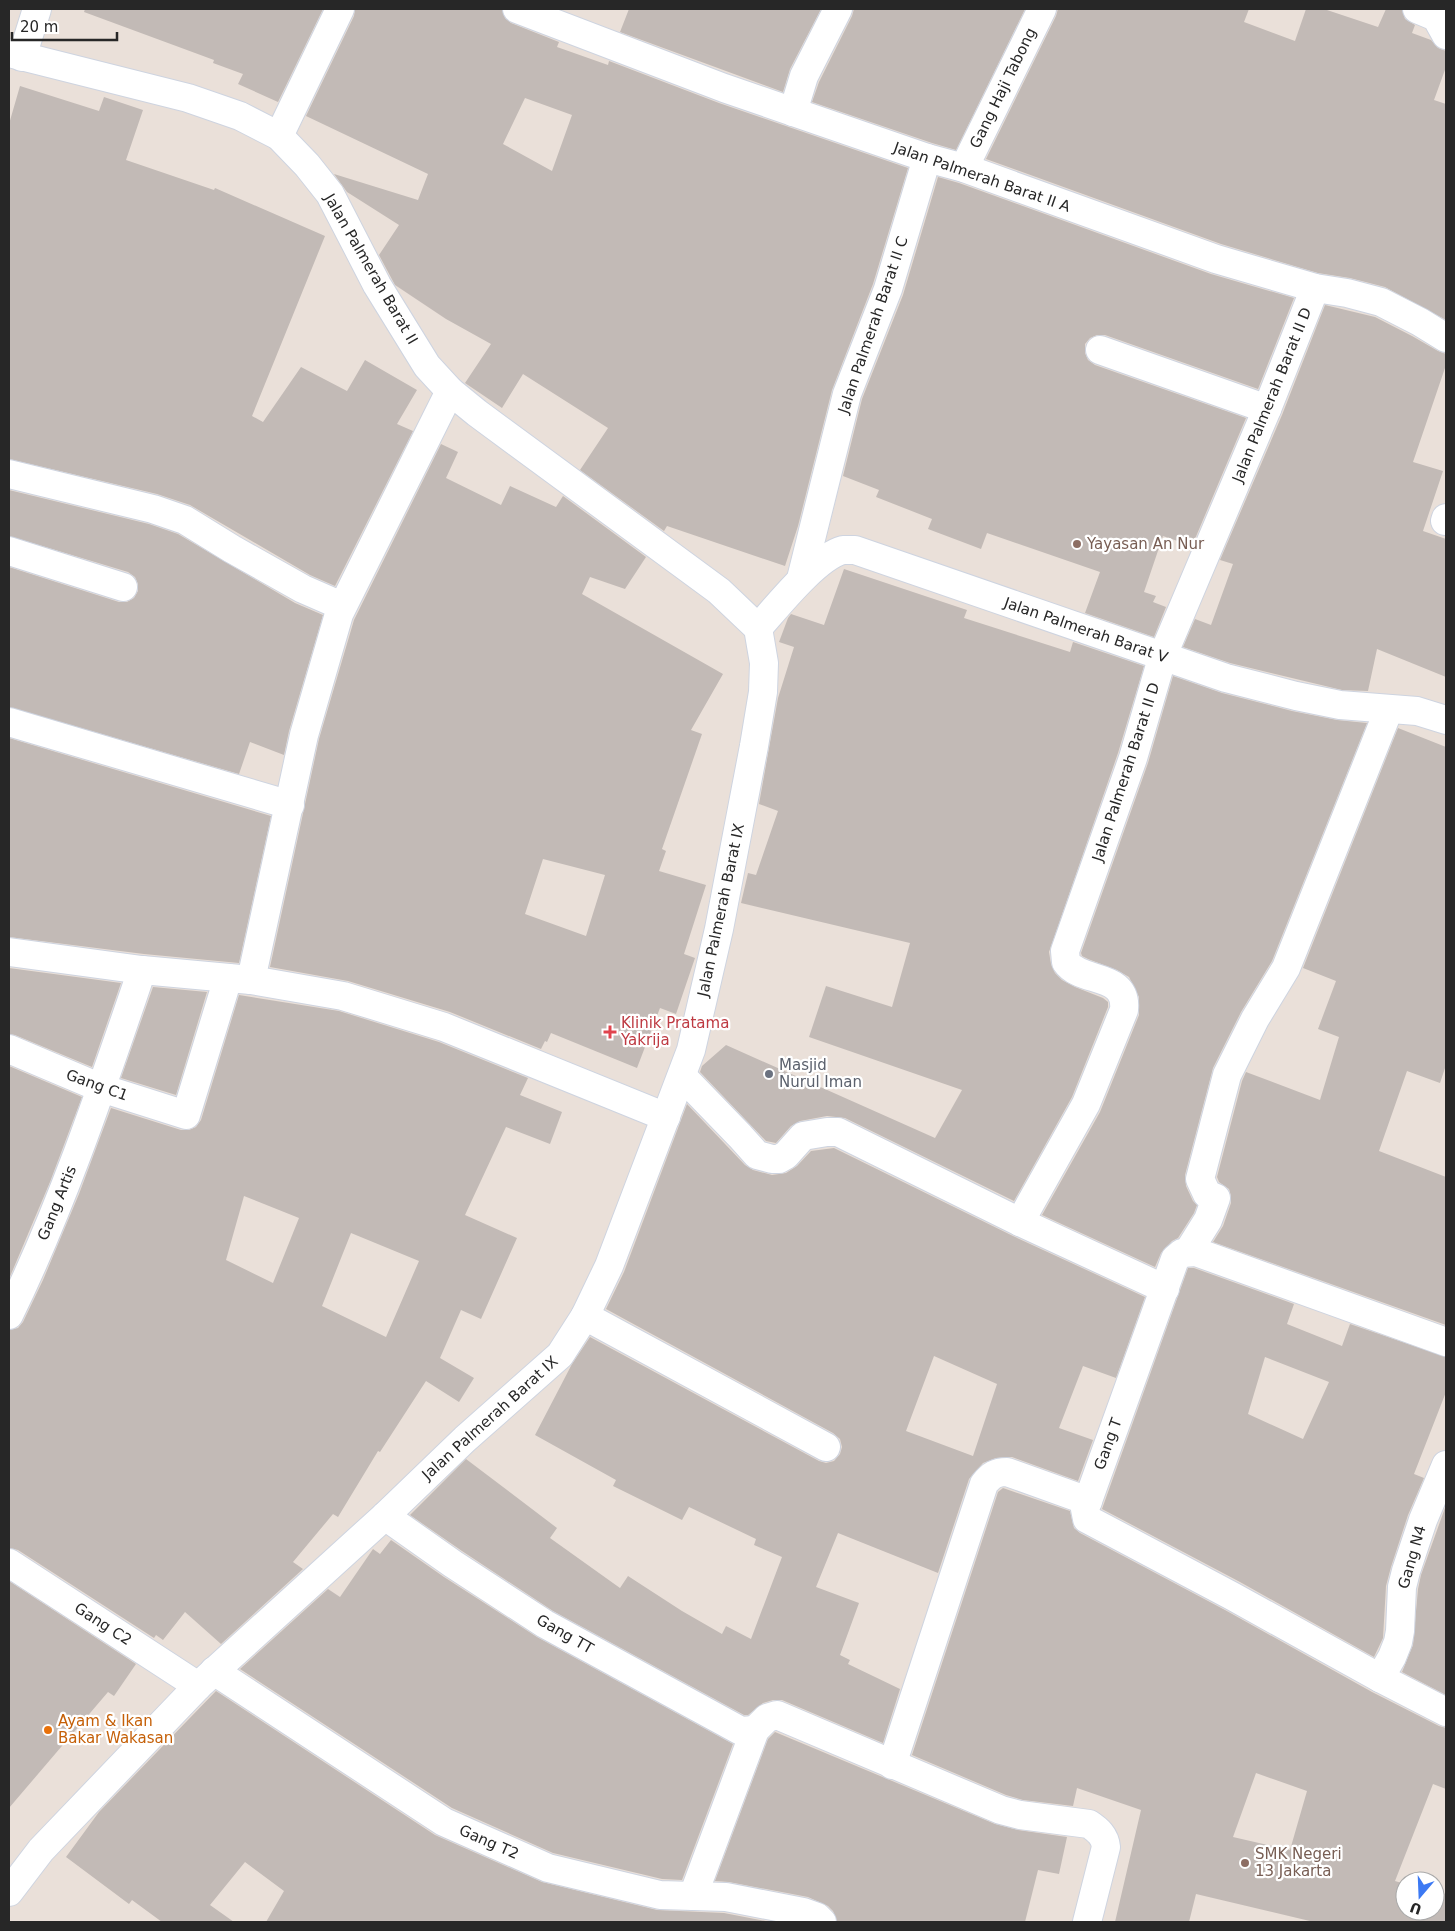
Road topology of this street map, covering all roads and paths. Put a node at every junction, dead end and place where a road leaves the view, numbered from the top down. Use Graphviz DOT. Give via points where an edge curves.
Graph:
graph roads {
  1 [pos="37,9"];
  2 [pos="340,9"];
  3 [pos="517,9"];
  4 [pos="838,9"];
  5 [pos="1042,9"];
  6 [pos="1417,9"];
  7 [pos="1446,35"];
  8 [pos="16,55"];
  9 [pos="793,112"];
  10 [pos="278,136"];
  11 [pos="927,158"];
  12 [pos="964,168"];
  13 [pos="1315,288"];
  14 [pos="1446,338"];
  15 [pos="1100,350"];
  16 [pos="450,391"];
  17 [pos="1267,409"];
  18 [pos="9,474"];
  19 [pos="9,551"];
  20 [pos="801,579"];
  21 [pos="123,588"];
  22 [pos="342,606"];
  23 [pos="758,628"];
  24 [pos="1163,655"];
  25 [pos="1389,709"];
  26 [pos="1446,720"];
  27 [pos="9,722"];
  28 [pos="290,805"];
  29 [pos="9,952"];
  30 [pos="142,970"];
  31 [pos="240,979"];
  32 [pos="9,1049"];
  33 [pos="682,1076"];
  34 [pos="102,1088"];
  35 [pos="666,1117"];
  36 [pos="1020,1222"];
  37 [pos="1188,1252"];
  38 [pos="1165,1289"];
  39 [pos="9,1315"];
  40 [pos="585,1316"];
  41 [pos="1446,1342"];
  42 [pos="826,1447"];
  43 [pos="1446,1465"];
  44 [pos="1088,1501"];
  45 [pos="385,1516"];
  46 [pos="9,1563"];
  47 [pos="1380,1678"];
  48 [pos="206,1679"];
  49 [pos="1446,1712"];
  50 [pos="755,1730"];
  51 [pos="892,1764"];
  52 [pos="12,1883"];
  53 [pos="692,1896"];
  54 [pos="812,1917"];
  55 [pos="1088,1922"];
  1 -- 8 [label="street"];
  2 -- 10 [label="street"];
  3 -- 9 [label="street, Jalan Palmerah Barat II A"];
  4 -- 9 [label="street" via="804,76"];
  5 -- 12 [label="street, Gang Haji Tabong"];
  6 -- 7 [label="street" via="1436,17"];
  8 -- 10 [label="street, Jalan Palmerah Barat II" via="188,98 240,116"];
  9 -- 11 [label="street, Jalan Palmerah Barat II A"];
  10 -- 16 [label="street, Jalan Palmerah Barat II" via="307,164 330,194 387,301 427,366"];
  11 -- 12 [label="street, Jalan Palmerah Barat II A"];
  11 -- 20 [label="street, Jalan Palmerah Barat II C" via="888,289 847,394"];
  12 -- 13 [label="street, Jalan Palmerah Barat II A" via="1216,259"];
  13 -- 14 [label="street, Jalan Palmerah Barat II A" via="1381,302"];
  13 -- 17 [label="street, Jalan Palmerah Barat II D"];
  15 -- 17 [label="street"];
  16 -- 22 [label="street"];
  16 -- 23 [label="street, Jalan Palmerah Barat II" via="476,414 720,591"];
  17 -- 24 [label="street, Jalan Palmerah Barat II D"];
  18 -- 22 [label="street" via="153,509 185,520 303,589"];
  19 -- 21 [label="street"];
  20 -- 23 [label="street, Jalan Palmerah Barat V"];
  20 -- 24 [label="street, Jalan Palmerah Barat V" via="842,550 855,550"];
  22 -- 28 [label="street" via="304,734"];
  23 -- 33 [label="street, Jalan Palmerah Barat IX" via="764,662 763,692 754,746 719,929"];
  24 -- 25 [label="street, Jalan Palmerah Barat V" via="1226,678 1296,696"];
  24 -- 36 [label="street, Jalan Palmerah Barat II D" via="1133,758 1064,958 1072,970 1114,984 1125,1000 1124,1010 1086,1104"];
  25 -- 26 [label="street, Jalan Palmerah Barat V" via="1417,711"];
  25 -- 37 [label="street, Gang T" via="1286,968 1255,1019 1228,1075 1200,1179 1207,1194 1216,1198 1208,1220"];
  27 -- 28 [label="street"];
  28 -- 31 [label="street"];
  29 -- 30 [label="street"];
  30 -- 31 [label="street"];
  30 -- 34 [label="street, Gang Artis"];
  31 -- 34 [label="street, Gang C1" via="186,1115"];
  31 -- 35 [label="street" via="343,996 444,1027"];
  32 -- 34 [label="street, Gang C1"];
  33 -- 35 [label="street, Jalan Palmerah Barat IX"];
  33 -- 36 [label="street" via="756,1155 779,1159 803,1136 838,1132"];
  34 -- 39 [label="street, Gang Artis" via="60,1198"];
  35 -- 40 [label="street, Jalan Palmerah Barat IX" via="609,1266"];
  36 -- 38 [label="street"];
  37 -- 38 [label="street, Gang T" via="1174,1259"];
  37 -- 41 [label="street" via="1196,1252"];
  38 -- 44 [label="street, Gang T"];
  40 -- 42 [label="street"];
  40 -- 45 [label="street, Jalan Palmerah Barat IX" via="560,1355 465,1438"];
  43 -- 47 [label="street, Gang N4" via="1422,1520 1406,1571 1399,1637"];
  44 -- 47 [label="street" via="1086,1518"];
  44 -- 51 [label="street" via="1007,1472 997,1472 984,1484"];
  45 -- 48 [label="street, Jalan Palmerah Barat IX"];
  45 -- 50 [label="street, Gang TT" via="545,1624 741,1731"];
  46 -- 48 [label="street, Gang C2"];
  47 -- 49 [label="street"];
  48 -- 52 [label="street, Jalan Palmerah Barat IX"];
  48 -- 53 [label="street, Gang T2" via="444,1822 548,1868 660,1895"];
  50 -- 51 [label="street" via="767,1718 777,1715"];
  50 -- 53 [label="street"];
  51 -- 55 [label="street" via="1002,1810 1089,1824 1097,1830 1106,1847"];
  53 -- 54 [label="street, Gang T2" via="726,1897"];
}
